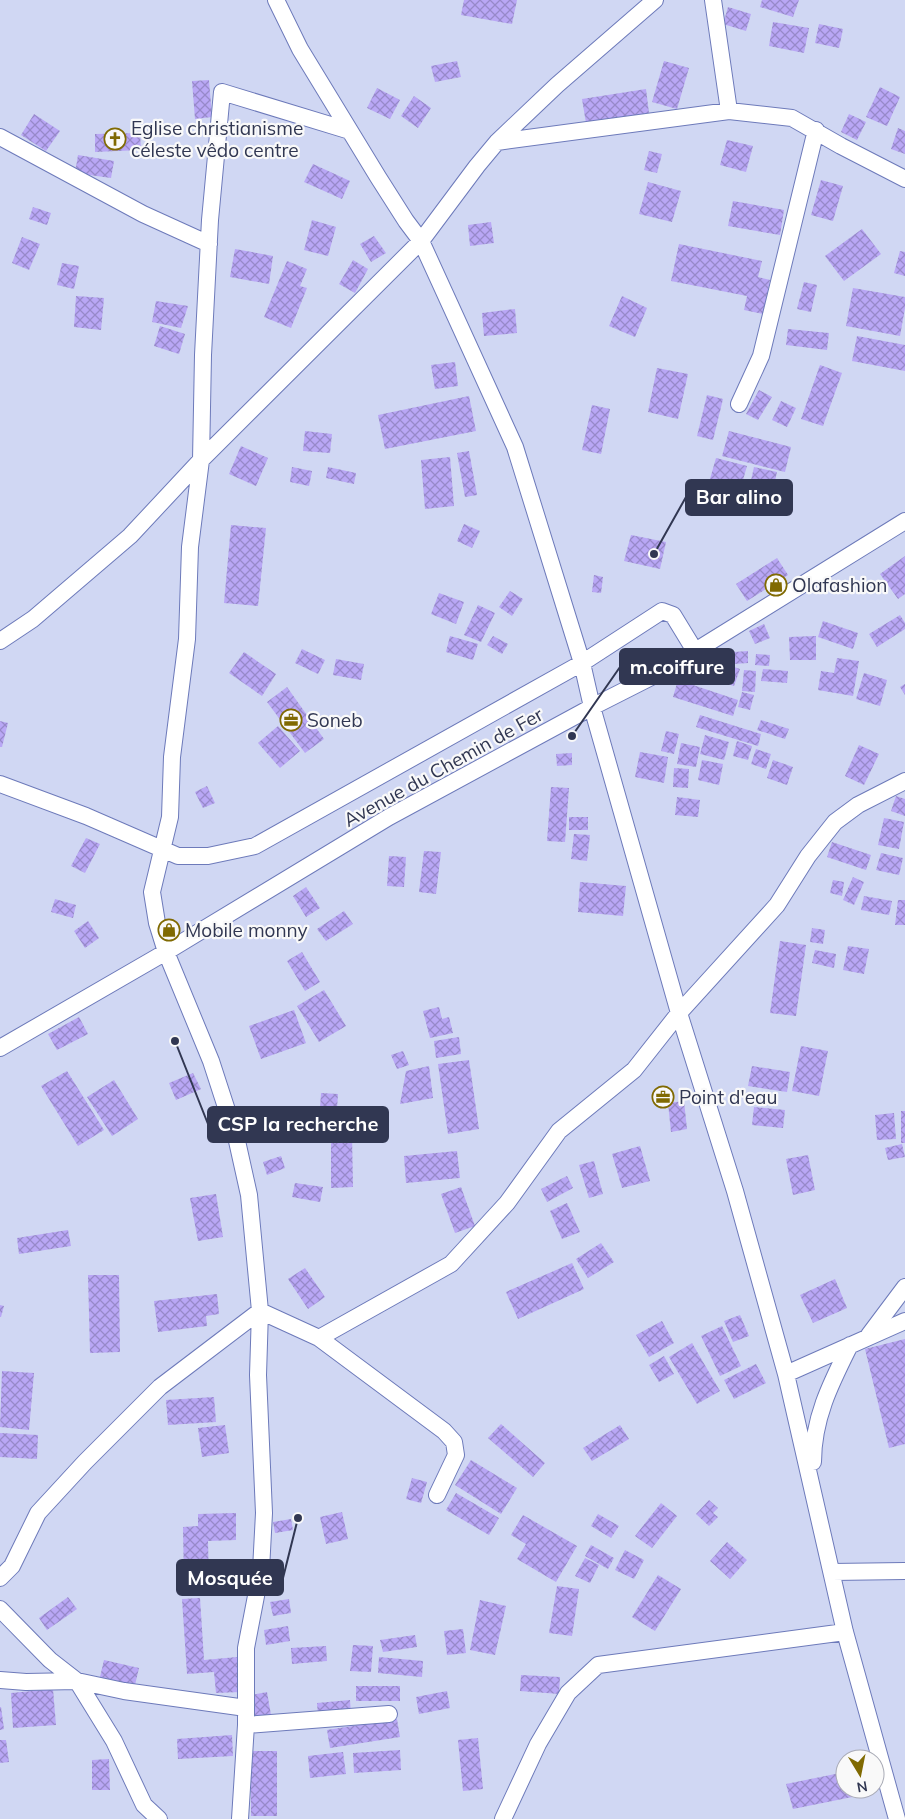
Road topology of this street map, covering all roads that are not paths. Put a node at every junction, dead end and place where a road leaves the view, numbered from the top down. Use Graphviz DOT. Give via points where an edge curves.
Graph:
graph roads {
  1 [pos="276,0"];
  2 [pos="655,0"];
  3 [pos="713,0"];
  4 [pos="729,111"];
  5 [pos="816,130"];
  6 [pos="350,131"];
  7 [pos="0,137"];
  8 [pos="498,142"];
  9 [pos="905,179"];
  10 [pos="421,241"];
  11 [pos="209,244"];
  12 [pos="739,404"];
  13 [pos="201,460"];
  14 [pos="902,527"];
  15 [pos="0,641"];
  16 [pos="695,652"];
  17 [pos="582,663"];
  18 [pos="592,707"];
  19 [pos="905,780"];
  20 [pos="0,784"];
  21 [pos="163,850"];
  22 [pos="166,952"];
  23 [pos="679,1014"];
  24 [pos="0,1048"];
  25 [pos="905,1287"];
  26 [pos="260,1310"];
  27 [pos="905,1321"];
  28 [pos="867,1337"];
  29 [pos="319,1338"];
  30 [pos="850,1344"];
  31 [pos="786,1374"];
  32 [pos="814,1492"];
  33 [pos="437,1496"];
  34 [pos="905,1571"];
  35 [pos="832,1572"];
  36 [pos="0,1578"];
  37 [pos="0,1609"];
  38 [pos="845,1632"];
  39 [pos="0,1680"];
  40 [pos="78,1681"];
  41 [pos="246,1708"];
  42 [pos="389,1714"];
  43 [pos="246,1725"];
  44 [pos="159,1819"];
  45 [pos="240,1819"];
  46 [pos="502,1819"];
  47 [pos="897,1819"];
  1 -- 6 [label="street" via="300,49"];
  2 -- 8 [label="street" via="557,85"];
  3 -- 4 [label="street"];
  4 -- 5 [label="street" via="792,118"];
  4 -- 8 [label="street"];
  5 -- 9 [label="street"];
  5 -- 12 [label="street" via="761,356"];
  6 -- 10 [label="street"];
  6 -- 11 [label="street" via="222,92"];
  7 -- 11 [label="street" via="143,214"];
  8 -- 10 [label="street" via="476,166"];
  10 -- 13 [label="street"];
  10 -- 17 [label="street" via="514,447"];
  11 -- 13 [label="street"];
  13 -- 15 [label="street" via="130,536 33,619"];
  13 -- 21 [label="street" via="190,547 187,639 172,758 170,817"];
  14 -- 16 [label="street, Avenue du Chemin de Fer"];
  16 -- 17 [label="street" via="673,615 662,611"];
  16 -- 18 [label="street, Avenue du Chemin de Fer"];
  17 -- 18 [label="street"];
  17 -- 21 [label="street" via="255,846 208,856 178,856"];
  18 -- 22 [label="street, Avenue du Chemin de Fer" via="389,817"];
  18 -- 23 [label="street"];
  19 -- 23 [label="street" via="858,804 835,822 808,856 777,905"];
  20 -- 21 [label="street" via="86,816"];
  21 -- 22 [label="street" via="152,892"];
  22 -- 24 [label="street, Avenue du Chemin de Fer"];
  22 -- 26 [label="street" via="211,1061 237,1141 249,1195"];
  23 -- 29 [label="street" via="634,1070 559,1130 507,1203 451,1264"];
  23 -- 31 [label="street" via="735,1191"];
  25 -- 28 [label="street"];
  26 -- 29 [label="street"];
  26 -- 36 [label="street" via="160,1387 85,1462 38,1513 12,1566"];
  26 -- 41 [label="street" via="258,1375 264,1513 261,1570 246,1648"];
  27 -- 28 [label="street"];
  28 -- 30 [label="street"];
  29 -- 33 [label="street" via="444,1431 454,1442 456,1455"];
  30 -- 31 [label="street"];
  30 -- 32 [label="street" via="826,1392 813,1443"];
  31 -- 32 [label="street"];
  32 -- 35 [label="street"];
  34 -- 35 [label="street"];
  35 -- 38 [label="street"];
  37 -- 40 [label="street" via="50,1660"];
  38 -- 46 [label="street" via="598,1665 568,1693 538,1744"];
  38 -- 47 [label="street"];
  39 -- 40 [label="street"];
  40 -- 41 [label="street" via="124,1691"];
  40 -- 44 [label="street" via="114,1742 144,1805"];
  41 -- 43 [label="street"];
  42 -- 43 [label="street"];
  43 -- 45 [label="street"];
}
